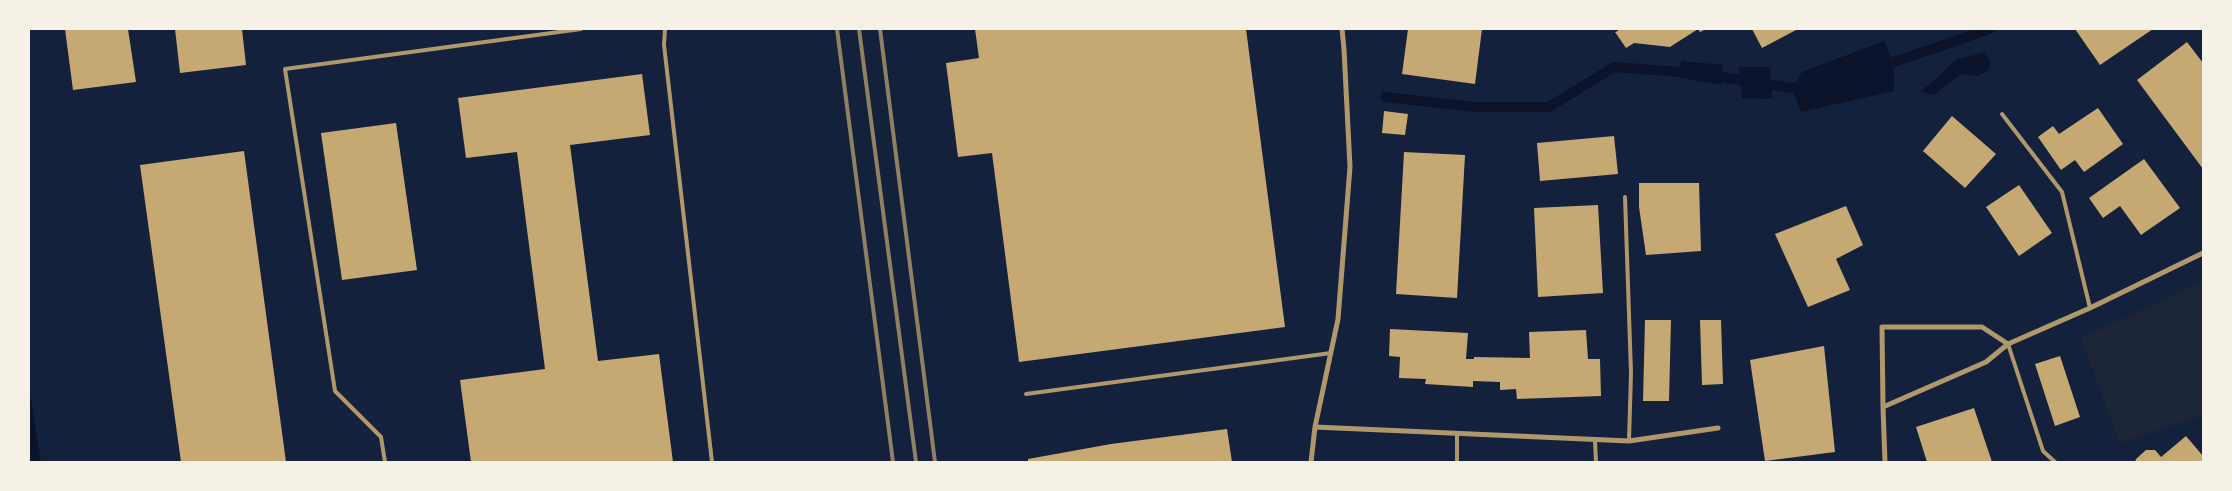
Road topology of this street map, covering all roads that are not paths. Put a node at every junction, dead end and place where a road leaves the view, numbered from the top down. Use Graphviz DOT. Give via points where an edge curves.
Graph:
graph roads {
  1 [pos="581,29"];
  2 [pos="665,29"];
  3 [pos="1342,29"];
  4 [pos="2002,114"];
  5 [pos="1625,197"];
  6 [pos="2203,253"];
  7 [pos="2090,308"];
  8 [pos="2008,344"];
  9 [pos="1331,353"];
  10 [pos="1026,394"];
  11 [pos="1883,406"];
  12 [pos="1315,427"];
  13 [pos="1718,428"];
  14 [pos="1457,433"];
  15 [pos="1595,441"];
  16 [pos="1629,441"];
  17 [pos="385,462"];
  18 [pos="712,462"];
  19 [pos="1310,462"];
  20 [pos="1458,462"];
  21 [pos="1596,462"];
  22 [pos="1885,462"];
  23 [pos="2055,462"];
  1 -- 17 [label="lane" via="285,69 335,392 381,437"];
  2 -- 18 [label="lane" via="664,45"];
  3 -- 9 [label="street" via="1350,166 1338,319"];
  4 -- 7 [label="lane" via="2062,192"];
  5 -- 16 [label="lane" via="1631,373"];
  6 -- 7 [label="street"];
  7 -- 8 [label="street"];
  8 -- 11 [label="street" via="1986,362"];
  8 -- 11 [label="street" via="1982,327 1882,327"];
  8 -- 23 [label="lane" via="2043,451"];
  9 -- 10 [label="lane"];
  9 -- 12 [label="street"];
  11 -- 22 [label="street"];
  12 -- 14 [label="street"];
  12 -- 19 [label="street"];
  13 -- 16 [label="street"];
  14 -- 15 [label="street"];
  14 -- 20 [label="lane"];
  15 -- 16 [label="street"];
  15 -- 21 [label="lane"];
}
